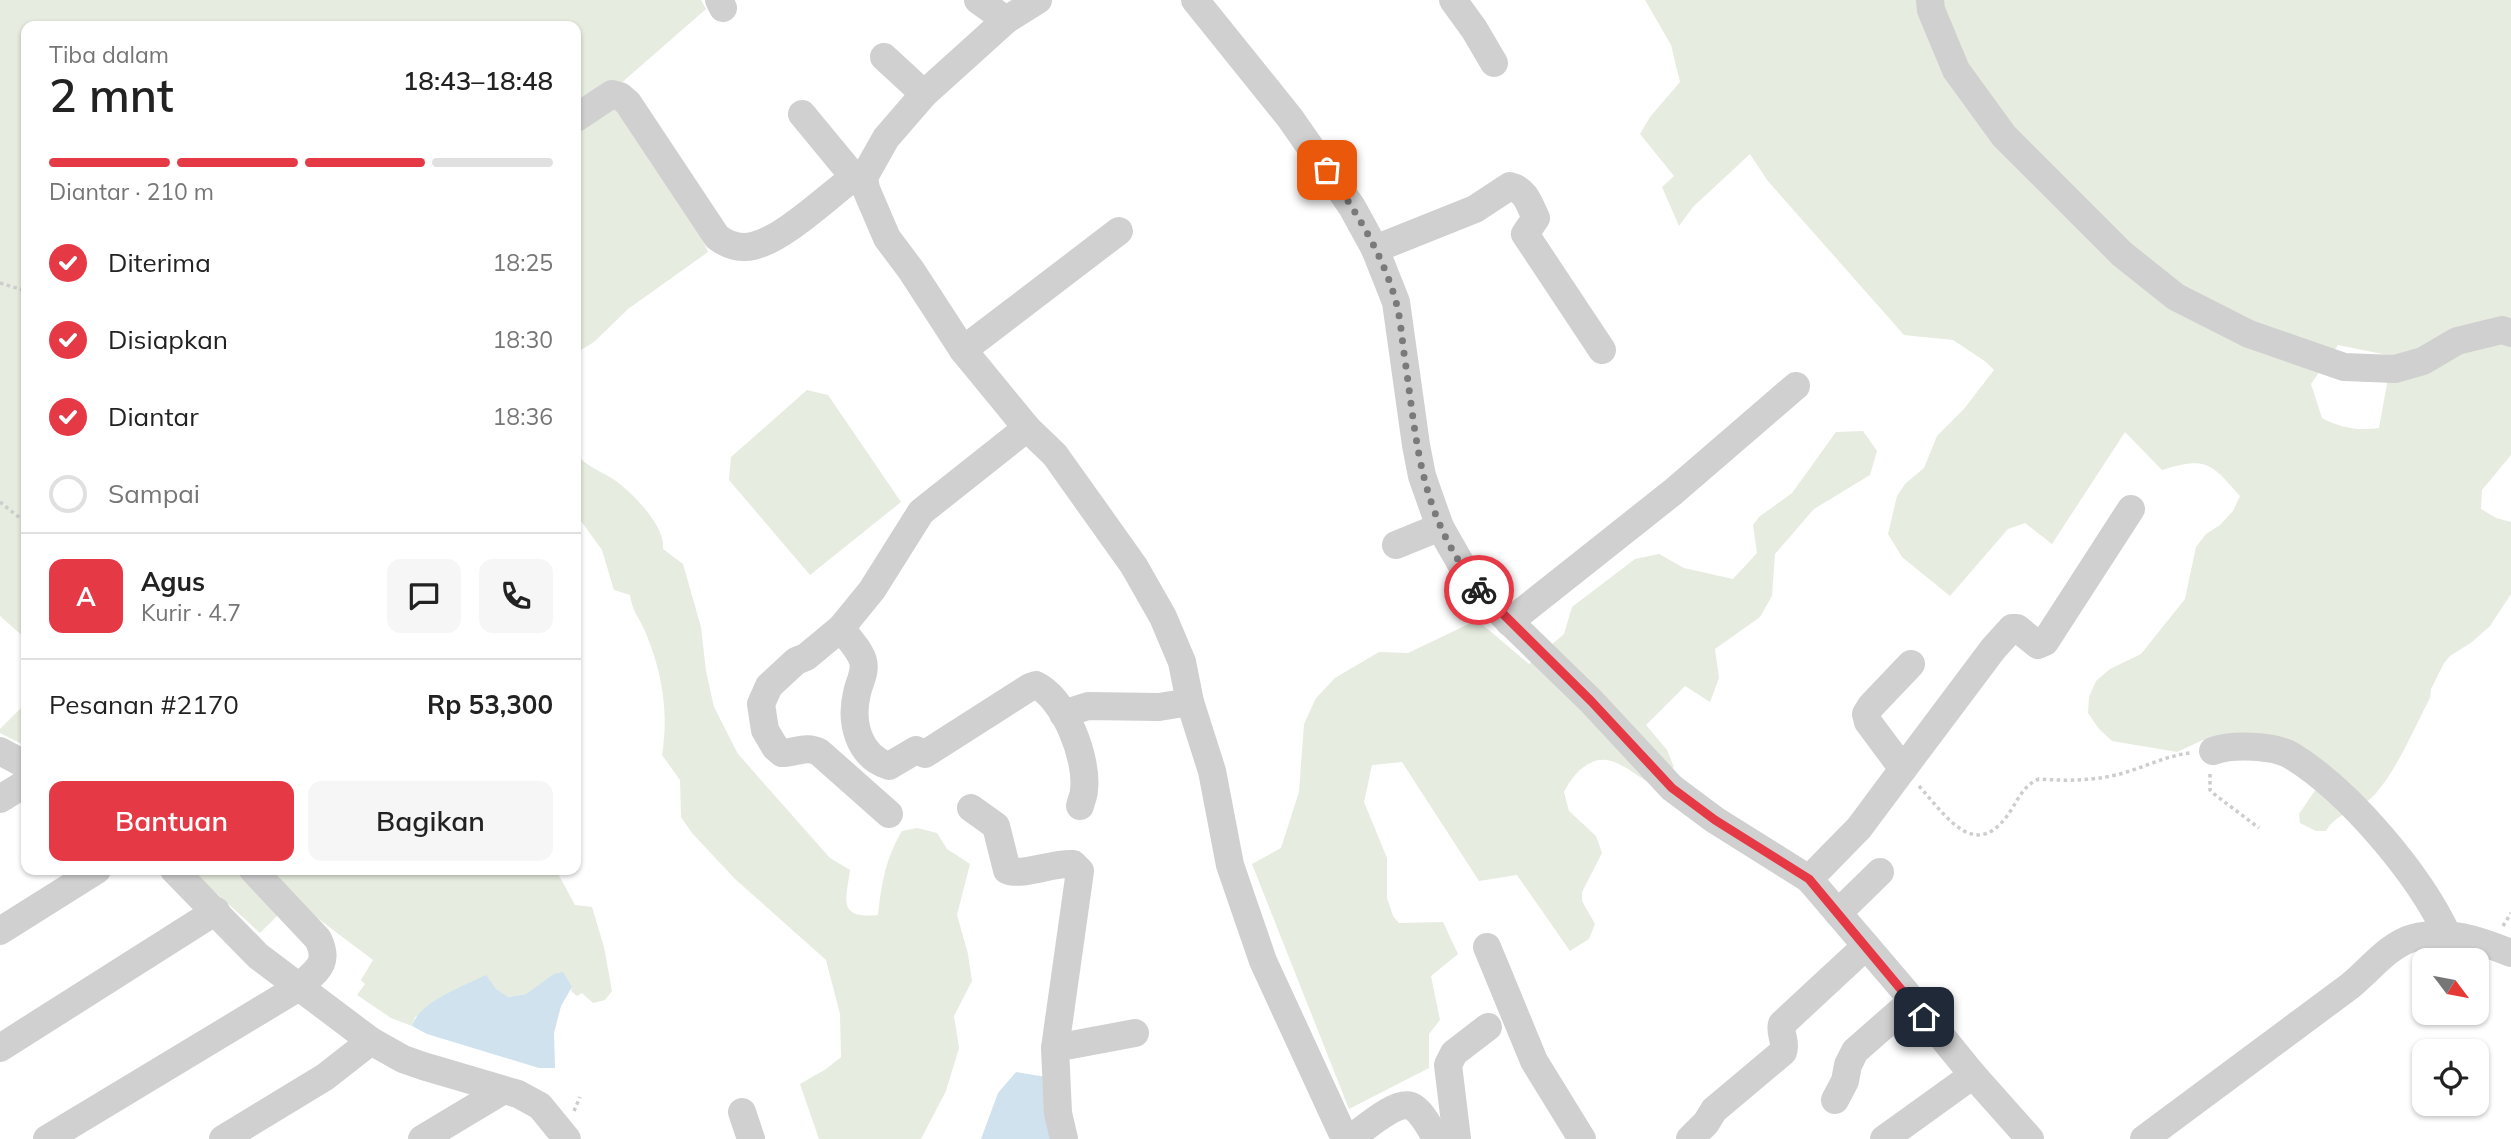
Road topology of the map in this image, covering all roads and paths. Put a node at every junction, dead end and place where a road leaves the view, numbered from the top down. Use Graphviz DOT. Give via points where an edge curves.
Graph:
graph roads {
  1 [pos="978,0"];
  2 [pos="1195,0"];
  3 [pos="1453,0"];
  4 [pos="1930,0"];
  5 [pos="1021,11"];
  6 [pos="884,57"];
  7 [pos="1494,63"];
  8 [pos="923,94"];
  9 [pos="802,114"];
  10 [pos="581,115"];
  11 [pos="859,177"];
  12 [pos="1119,231"];
  13 [pos="1375,249"];
  14 [pos="0,283"];
  15 [pos="21,289"];
  16 [pos="2511,333"];
  17 [pos="963,350"];
  18 [pos="1602,350"];
  19 [pos="1796,386"];
  20 [pos="1027,428"];
  21 [pos="0,502"];
  22 [pos="2131,509"];
  23 [pos="21,519"];
  24 [pos="1440,527"];
  25 [pos="1396,545"];
  26 [pos="1509,622"];
  27 [pos="841,628"];
  28 [pos="1911,664"];
  29 [pos="1190,702"];
  30 [pos="1063,713"];
  31 [pos="0,751"];
  32 [pos="2213,751"];
  33 [pos="21,762"];
  34 [pos="1903,769"];
  35 [pos="21,786"];
  36 [pos="2210,790"];
  37 [pos="0,799"];
  38 [pos="1080,806"];
  39 [pos="971,808"];
  40 [pos="889,814"];
  41 [pos="2259,828"];
  42 [pos="1880,872"];
  43 [pos="89,875"];
  44 [pos="179,875"];
  45 [pos="258,875"];
  46 [pos="1809,879"];
  47 [pos="216,912"];
  48 [pos="1838,914"];
  49 [pos="0,931"];
  50 [pos="2447,934"];
  51 [pos="1866,946"];
  52 [pos="1487,947"];
  53 [pos="2511,953"];
  54 [pos="299,987"];
  55 [pos="1912,1001"];
  56 [pos="1488,1027"];
  57 [pos="1135,1033"];
  58 [pos="372,1041"];
  59 [pos="0,1048"];
  60 [pos="1055,1048"];
  61 [pos="1973,1075"];
  62 [pos="502,1091"];
  63 [pos="1835,1100"];
  64 [pos="743,1112"];
  65 [pos="2015,1134"];
  66 [pos="47,1139"];
  67 [pos="223,1139"];
  68 [pos="422,1139"];
  69 [pos="567,1139"];
  70 [pos="751,1139"];
  71 [pos="1064,1139"];
  72 [pos="1348,1139"];
  73 [pos="1437,1139"];
  74 [pos="1457,1139"];
  75 [pos="1582,1139"];
  76 [pos="1690,1139"];
  77 [pos="1884,1139"];
  78 [pos="2144,1139"];
  1 -- 5 [label="street"];
  2 -- 13 [label="street" via="1290,118 1352,207"];
  3 -- 7 [label="street"];
  4 -- 16 [label="street" via="1956,70 2004,136 2122,254 2176,297 2249,334 2344,367 2395,369 2423,361 2457,341 2501,330"];
  5 -- 8 [label="street"];
  6 -- 8 [label="street"];
  8 -- 11 [label="street"];
  9 -- 11 [label="street"];
  10 -- 11 [label="street" via="612,94 620,96 717,237 737,247 769,240"];
  11 -- 17 [label="street" via="887,237"];
  12 -- 17 [label="street"];
  13 -- 18 [label="street" via="1475,209 1510,186 1519,188 1536,218 1525,234"];
  13 -- 24 [label="street" via="1396,302 1422,476"];
  14 -- 15 [label="path"];
  17 -- 20 [label="street"];
  19 -- 26 [label="street" via="1673,492"];
  20 -- 27 [label="street" via="921,512 872,590"];
  20 -- 29 [label="street" via="1055,455 1134,566 1182,662"];
  21 -- 23 [label="path"];
  22 -- 34 [label="street" via="2045,642 2038,645 2012,628"];
  24 -- 25 [label="street"];
  24 -- 26 [label="street" via="1483,596"];
  26 -- 46 [label="street" via="1672,788"];
  27 -- 30 [label="street" via="863,660 856,701 858,737 886,766 916,750 925,754 1036,685"];
  27 -- 40 [label="street" via="769,685 761,704 765,730 782,753 806,748 819,752"];
  28 -- 34 [label="street" via="1866,714"];
  29 -- 30 [label="street" via="1159,707 1088,706"];
  29 -- 72 [label="street" via="1212,771 1230,865 1263,961"];
  30 -- 38 [label="street" via="1077,742 1083,772"];
  31 -- 33 [label="street"];
  32 -- 34 [label="path" via="2179,755 2077,782 2033,781 1999,826 1976,836 1953,825"];
  32 -- 50 [label="street" via="2271,748 2290,755 2328,783 2403,863"];
  34 -- 46 [label="street" via="1878,806"];
  35 -- 37 [label="street"];
  36 -- 41 [label="path"];
  39 -- 60 [label="street" via="996,826 1007,870 1016,873 1063,863 1080,871"];
  42 -- 48 [label="street"];
  43 -- 49 [label="street"];
  44 -- 47 [label="street"];
  45 -- 54 [label="street" via="318,939 324,952 322,966"];
  46 -- 48 [label="street"];
  47 -- 54 [label="street" via="258,956"];
  47 -- 59 [label="street"];
  48 -- 51 [label="street"];
  50 -- 53 [label="street"];
  50 -- 78 [label="street" via="2398,944 2362,977"];
  51 -- 55 [label="street"];
  51 -- 76 [label="street" via="1782,1024 1783,1052 1714,1110"];
  52 -- 75 [label="street" via="1534,1061"];
  54 -- 58 [label="street"];
  54 -- 66 [label="street"];
  55 -- 61 [label="street"];
  55 -- 63 [label="street" via="1855,1051"];
  56 -- 74 [label="street" via="1454,1053 1448,1065"];
  57 -- 60 [label="street"];
  58 -- 62 [label="street" via="402,1059"];
  58 -- 67 [label="street" via="325,1077"];
  60 -- 71 [label="street"];
  61 -- 65 [label="street"];
  61 -- 77 [label="street"];
  62 -- 68 [label="street"];
  62 -- 69 [label="street" via="540,1106"];
  64 -- 70 [label="street"];
  72 -- 73 [label="street" via="1397,1106 1408,1104 1416,1108"];
}
